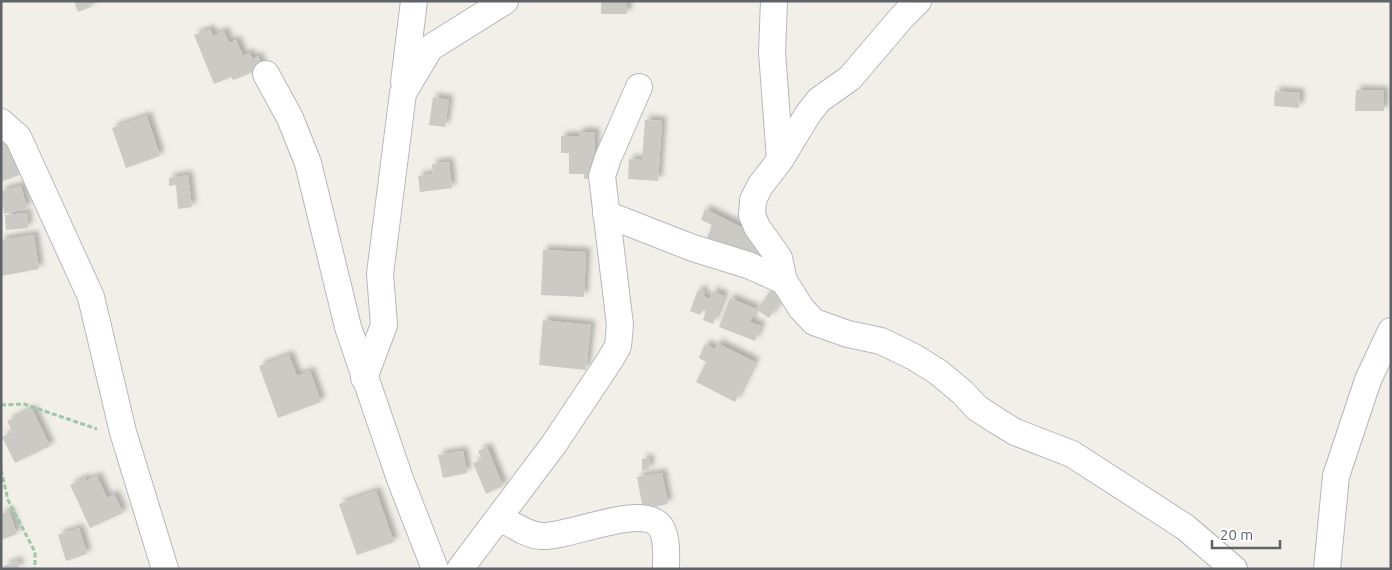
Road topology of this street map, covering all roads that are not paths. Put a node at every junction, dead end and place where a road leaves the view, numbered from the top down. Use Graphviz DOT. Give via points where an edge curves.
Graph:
graph roads {
  1 [pos="414,1"];
  2 [pos="504,1"];
  3 [pos="774,1"];
  4 [pos="918,1"];
  5 [pos="266,74"];
  6 [pos="639,87"];
  7 [pos="403,93"];
  8 [pos="1,122"];
  9 [pos="780,160"];
  10 [pos="606,214"];
  11 [pos="784,281"];
  12 [pos="1391,331"];
  13 [pos="364,378"];
  14 [pos="499,517"];
  15 [pos="166,569"];
  16 [pos="435,569"];
  17 [pos="460,569"];
  18 [pos="666,569"];
  19 [pos="1234,569"];
  20 [pos="1327,569"];
  1 -- 7 [label="street"];
  2 -- 7 [label="street" via="430,48"];
  3 -- 9 [label="street" via="772,52"];
  4 -- 9 [label="street" via="850,78 819,100"];
  5 -- 13 [label="street" via="290,118 308,163 348,327"];
  6 -- 10 [label="street" via="602,176"];
  7 -- 13 [label="street" via="380,274 384,325"];
  8 -- 15 [label="street" via="18,137 91,297 123,432"];
  9 -- 11 [label="street" via="760,186 753,200 752,215 779,258"];
  10 -- 11 [label="street"];
  10 -- 14 [label="street" via="620,325 618,346 554,444"];
  11 -- 19 [label="street" via="800,308 814,322 881,342 914,357 938,372 977,408 1015,432 1072,454 1185,527"];
  12 -- 20 [label="street" via="1368,380 1336,476"];
  13 -- 16 [label="street"];
  14 -- 17 [label="street"];
  14 -- 18 [label="street" via="540,536 622,520 648,519 658,524 662,533"];
}
